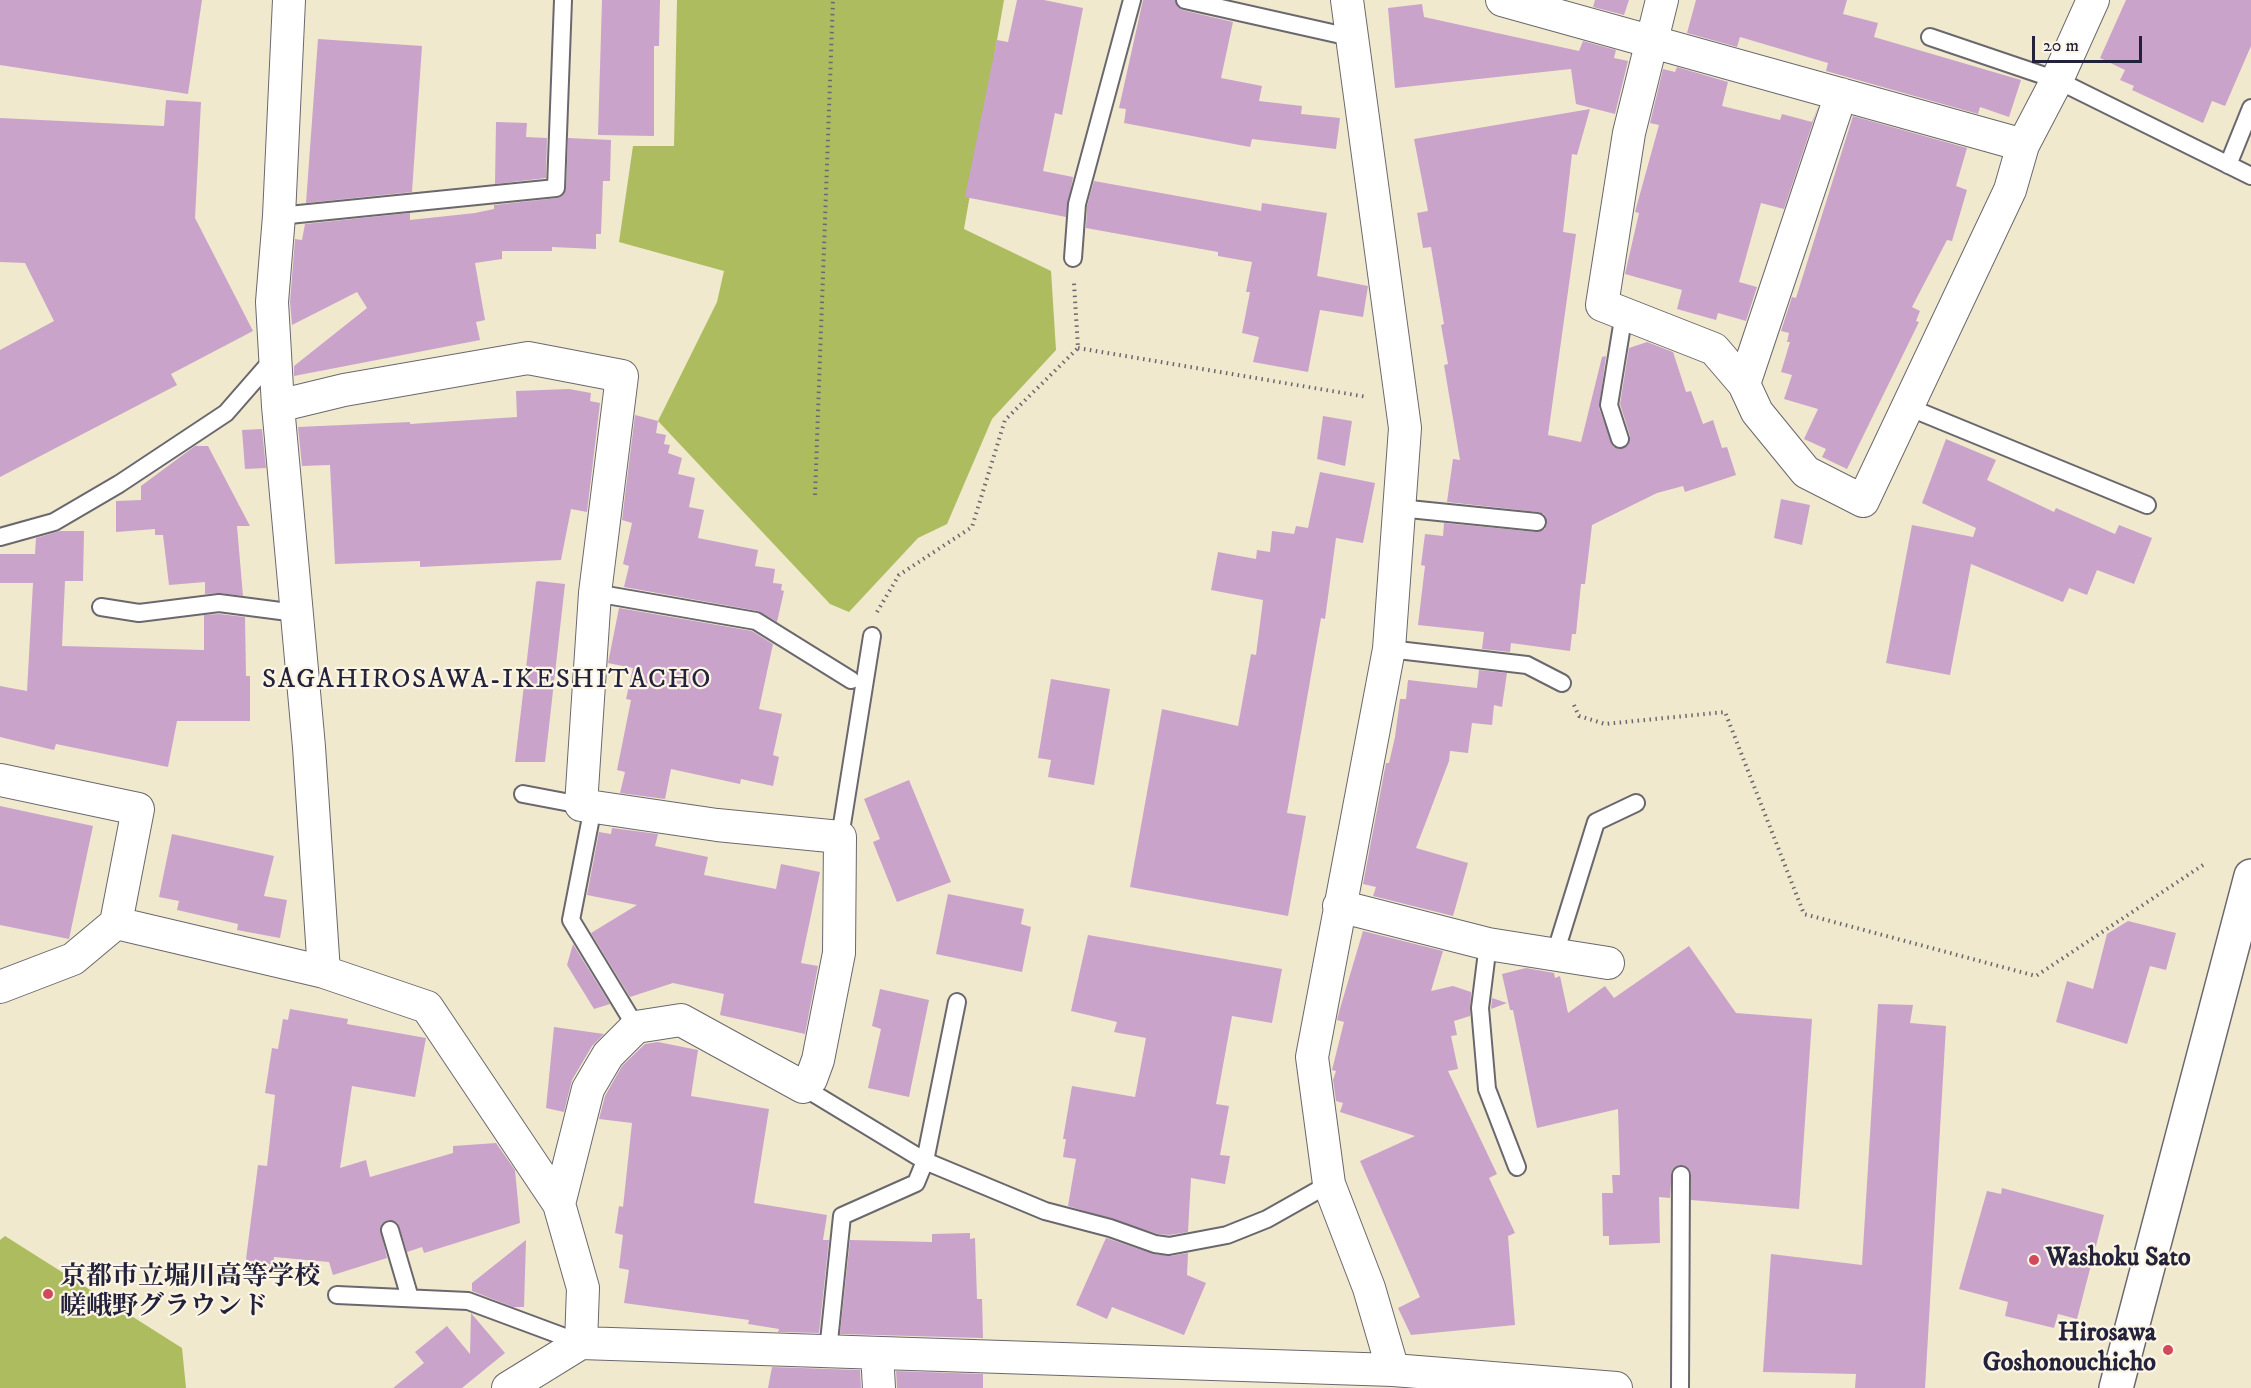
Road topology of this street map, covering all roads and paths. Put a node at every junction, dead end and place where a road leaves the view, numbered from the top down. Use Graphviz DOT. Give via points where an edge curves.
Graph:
graph roads {
  1 [pos="290,0"];
  2 [pos="563,0"];
  3 [pos="833,0"];
  4 [pos="1132,0"];
  5 [pos="1185,0"];
  6 [pos="1347,0"];
  7 [pos="1502,0"];
  8 [pos="1662,0"];
  9 [pos="2093,0"];
  10 [pos="1350,37"];
  11 [pos="1930,37"];
  12 [pos="1650,41"];
  13 [pos="2057,80"];
  14 [pos="1841,94"];
  15 [pos="2251,108"];
  16 [pos="2022,145"];
  17 [pos="2228,165"];
  18 [pos="2251,176"];
  19 [pos="279,216"];
  20 [pos="1073,258"];
  21 [pos="1624,313"];
  22 [pos="1078,348"];
  23 [pos="276,356"];
  24 [pos="1744,384"];
  25 [pos="1401,403"];
  26 [pos="278,406"];
  27 [pos="1908,407"];
  28 [pos="1620,439"];
  29 [pos="815,495"];
  30 [pos="2147,505"];
  31 [pos="1399,508"];
  32 [pos="1537,522"];
  33 [pos="0,537"];
  34 [pos="595,593"];
  35 [pos="101,607"];
  36 [pos="296,613"];
  37 [pos="872,636"];
  38 [pos="1389,649"];
  39 [pos="851,680"];
  40 [pos="1562,683"];
  41 [pos="0,780"];
  42 [pos="524,794"];
  43 [pos="1636,803"];
  44 [pos="587,806"];
  45 [pos="840,837"];
  46 [pos="2203,865"];
  47 [pos="2251,876"];
  48 [pos="1340,906"];
  49 [pos="116,923"];
  50 [pos="1488,944"];
  51 [pos="1555,954"];
  52 [pos="1608,963"];
  53 [pos="324,972"];
  54 [pos="0,987"];
  55 [pos="957,1002"];
  56 [pos="636,1027"];
  57 [pos="803,1087"];
  58 [pos="926,1161"];
  59 [pos="1517,1167"];
  60 [pos="1682,1175"];
  61 [pos="1329,1184"];
  62 [pos="559,1204"];
  63 [pos="390,1230"];
  64 [pos="337,1295"];
  65 [pos="410,1298"];
  66 [pos="581,1343"];
  67 [pos="828,1351"];
  68 [pos="877,1353"];
  69 [pos="1393,1370"];
  70 [pos="1164,1375"];
  71 [pos="508,1388"];
  72 [pos="879,1388"];
  73 [pos="1616,1388"];
  74 [pos="1680,1388"];
  75 [pos="2116,1388"];
  1 -- 19 [label="street"];
  2 -- 19 [label="lane" via="556,188"];
  3 -- 29 [label="path"];
  4 -- 20 [label="lane" via="1077,204"];
  5 -- 10 [label="lane"];
  6 -- 10 [label="street"];
  7 -- 12 [label="street"];
  8 -- 12 [label="street"];
  9 -- 13 [label="street"];
  10 -- 25 [label="street"];
  11 -- 13 [label="lane"];
  12 -- 14 [label="street"];
  12 -- 21 [label="street" via="1629,134 1602,305"];
  13 -- 16 [label="street"];
  13 -- 17 [label="lane"];
  14 -- 16 [label="street"];
  14 -- 24 [label="street"];
  15 -- 17 [label="lane"];
  16 -- 27 [label="street" via="2010,189"];
  17 -- 18 [label="lane"];
  19 -- 23 [label="street" via="272,302"];
  20 -- 22 [label="path"];
  21 -- 24 [label="street" via="1714,349"];
  21 -- 28 [label="lane" via="1609,405"];
  22 -- 25 [label="path"];
  22 -- 37 [label="path" via="1005,420 972,527 899,575 877,610"];
  23 -- 26 [label="street"];
  23 -- 33 [label="lane" via="226,413 119,484 54,522"];
  24 -- 27 [label="street" via="1757,412 1806,472 1863,501"];
  25 -- 31 [label="street" via="1405,428"];
  26 -- 34 [label="street" via="344,390 528,358 622,376"];
  26 -- 36 [label="street"];
  27 -- 30 [label="lane"];
  31 -- 32 [label="lane"];
  31 -- 38 [label="street"];
  34 -- 39 [label="lane" via="756,621"];
  34 -- 44 [label="street"];
  35 -- 36 [label="lane" via="139,613 219,603"];
  36 -- 53 [label="street"];
  37 -- 45 [label="lane"];
  38 -- 40 [label="lane" via="1527,665"];
  38 -- 48 [label="street"];
  40 -- 46 [label="path" via="1580,716 1605,724 1725,712 1804,914 2036,976"];
  41 -- 49 [label="street" via="138,809"];
  42 -- 44 [label="lane"];
  43 -- 51 [label="lane" via="1596,822"];
  44 -- 45 [label="street" via="717,825"];
  44 -- 56 [label="lane" via="571,920"];
  45 -- 57 [label="street" via="839,953 818,1060 811,1079"];
  47 -- 75 [label="main road"];
  48 -- 50 [label="street"];
  48 -- 61 [label="street" via="1312,1057"];
  49 -- 53 [label="street"];
  49 -- 54 [label="street" via="73,959"];
  50 -- 51 [label="street"];
  50 -- 59 [label="lane" via="1480,1008 1487,1089"];
  51 -- 52 [label="street"];
  53 -- 62 [label="street" via="427,1007"];
  55 -- 58 [label="lane"];
  56 -- 57 [label="street" via="681,1020"];
  56 -- 62 [label="street" via="608,1055 588,1089"];
  57 -- 58 [label="lane"];
  58 -- 61 [label="lane" via="1045,1211 1169,1245 1227,1235 1267,1219"];
  58 -- 67 [label="lane" via="916,1184 842,1216"];
  60 -- 74 [label="lane"];
  61 -- 69 [label="street" via="1369,1288"];
  62 -- 66 [label="street" via="584,1288"];
  63 -- 65 [label="lane"];
  64 -- 65 [label="lane"];
  65 -- 66 [label="lane" via="468,1301"];
  66 -- 67 [label="street"];
  66 -- 71 [label="street"];
  67 -- 68 [label="street"];
  68 -- 70 [label="street"];
  68 -- 72 [label="street"];
  69 -- 70 [label="street"];
  69 -- 73 [label="street"];
}
